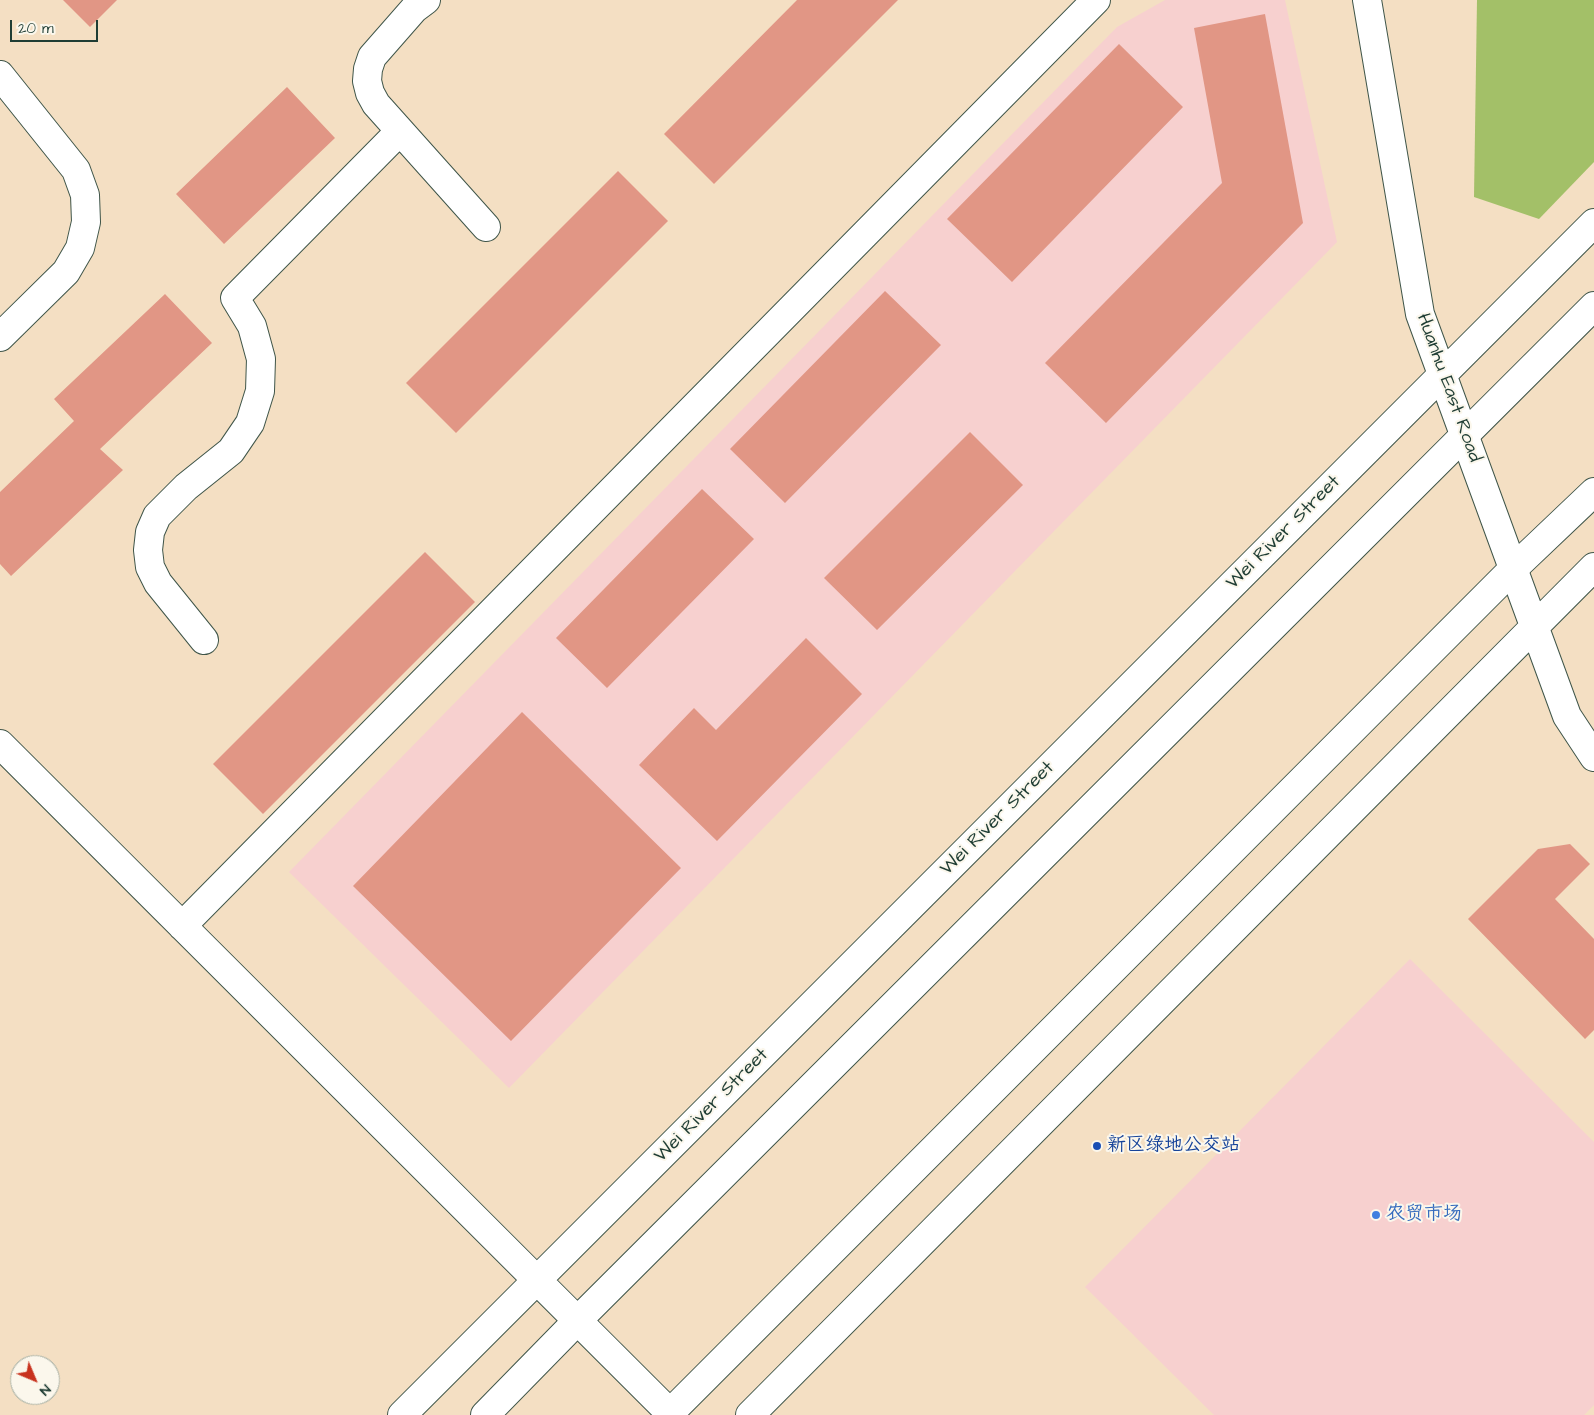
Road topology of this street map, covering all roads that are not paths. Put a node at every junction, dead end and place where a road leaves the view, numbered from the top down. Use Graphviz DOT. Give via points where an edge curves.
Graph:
graph roads {
  1 [pos="1096,0"];
  2 [pos="1367,0"];
  3 [pos="415,3"];
  4 [pos="0,75"];
  5 [pos="400,131"];
  6 [pos="1594,223"];
  7 [pos="486,227"];
  8 [pos="1594,306"];
  9 [pos="0,337"];
  10 [pos="1442,375"];
  11 [pos="1464,435"];
  12 [pos="1594,492"];
  13 [pos="1594,567"];
  14 [pos="1513,569"];
  15 [pos="1534,626"];
  16 [pos="204,640"];
  17 [pos="0,744"];
  18 [pos="1594,757"];
  19 [pos="182,926"];
  20 [pos="537,1281"];
  21 [pos="577,1321"];
  22 [pos="670,1414"];
  23 [pos="402,1415"];
  24 [pos="485,1415"];
  25 [pos="750,1415"];
  1 -- 19 [label="street"];
  2 -- 10 [label="street, Huanhu East Road" via="1420,314"];
  3 -- 5 [label="street" via="372,57 368,69 370,93"];
  4 -- 9 [label="street" via="76,170 85,195 86,222 80,248 66,272"];
  5 -- 7 [label="street"];
  5 -- 16 [label="street" via="235,298 252,326 261,358 260,391 250,423 231,450 157,516 150,532 148,550 150,567 158,583"];
  6 -- 10 [label="street, Wei River Street"];
  8 -- 11 [label="street"];
  10 -- 11 [label="street, Huanhu East Road"];
  10 -- 20 [label="street, Wei River Street"];
  11 -- 14 [label="street, Huanhu East Road"];
  11 -- 21 [label="street"];
  12 -- 14 [label="street"];
  13 -- 15 [label="street"];
  14 -- 15 [label="street, Huanhu East Road"];
  14 -- 22 [label="street"];
  15 -- 18 [label="street, Huanhu East Road" via="1567,716"];
  15 -- 25 [label="street"];
  17 -- 19 [label="street"];
  19 -- 20 [label="street"];
  20 -- 21 [label="street"];
  20 -- 23 [label="street, Wei River Street"];
  21 -- 22 [label="street"];
  21 -- 24 [label="street"];
}
